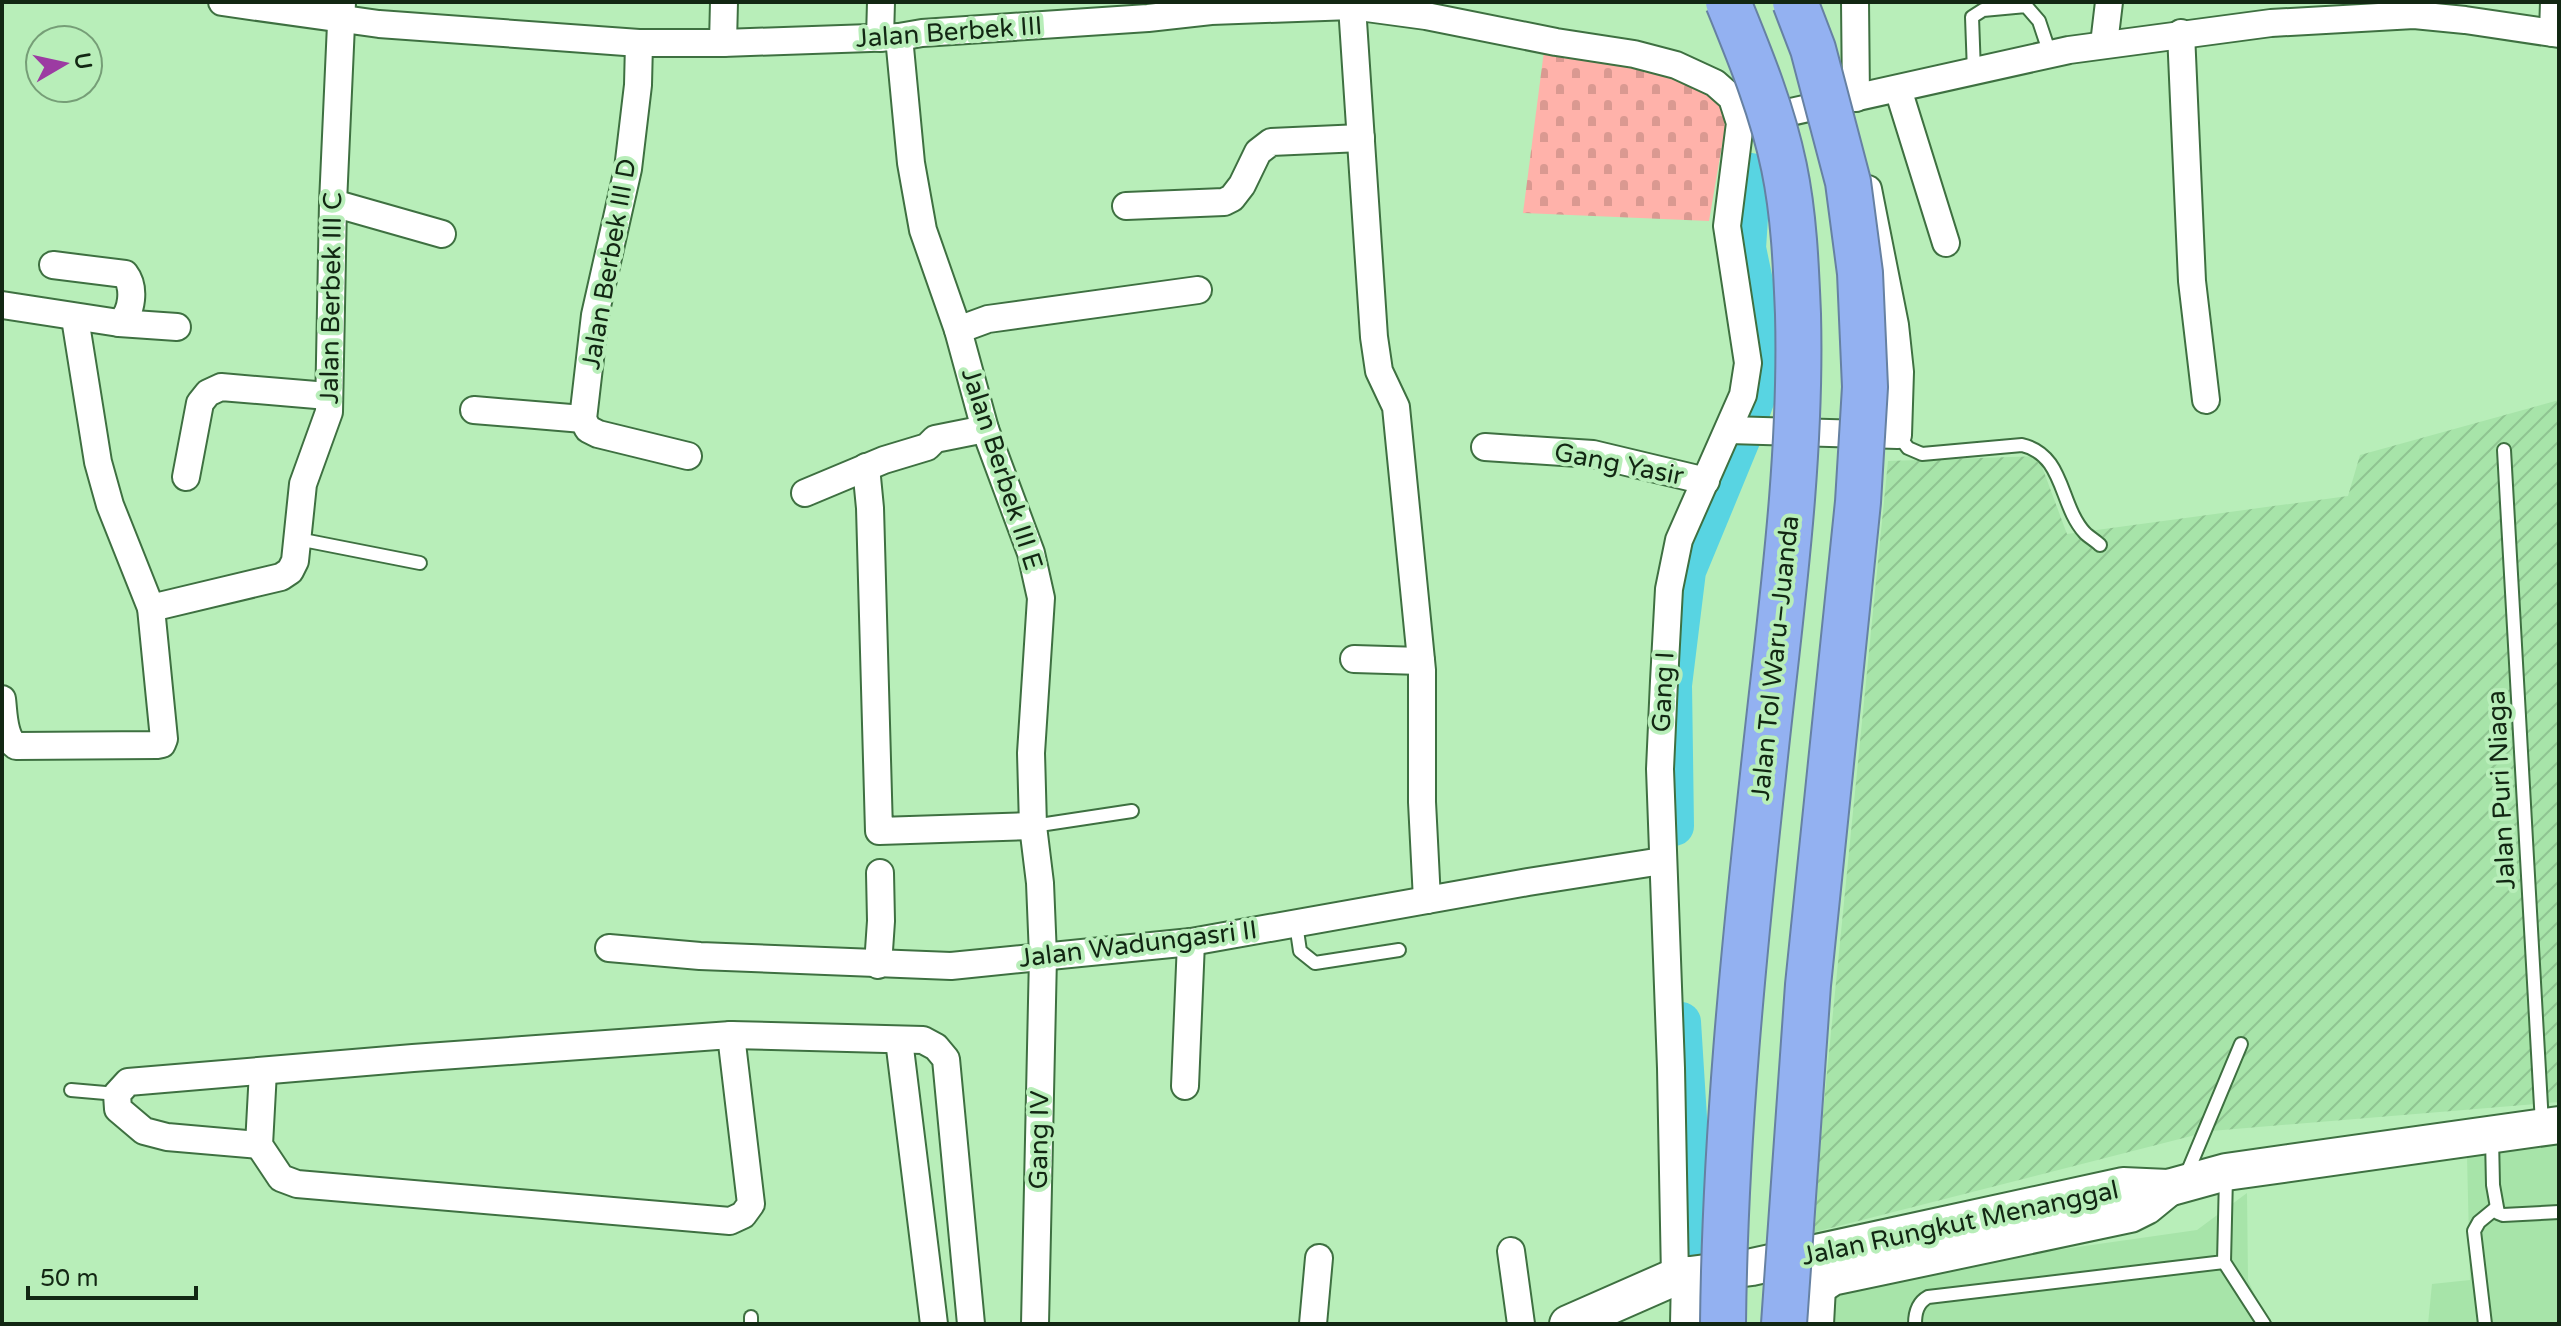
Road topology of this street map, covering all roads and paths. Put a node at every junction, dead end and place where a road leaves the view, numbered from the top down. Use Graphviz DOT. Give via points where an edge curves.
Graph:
graph roads {
  1 [pos="222,2"];
  2 [pos="724,2"];
  3 [pos="881,2"];
  4 [pos="1728,2"];
  5 [pos="1795,2"];
  6 [pos="1855,2"];
  7 [pos="2109,2"];
  8 [pos="2554,2"];
  9 [pos="1340,5"];
  10 [pos="1211,6"];
  11 [pos="280,7"];
  12 [pos="341,11"];
  13 [pos="2181,33"];
  14 [pos="2556,33"];
  15 [pos="890,38"];
  16 [pos="639,43"];
  17 [pos="723,43"];
  18 [pos="2104,44"];
  19 [pos="2050,54"];
  20 [pos="1974,72"];
  21 [pos="1898,89"];
  22 [pos="1853,99"];
  23 [pos="1740,123"];
  24 [pos="1361,138"];
  25 [pos="333,203"];
  26 [pos="1126,206"];
  27 [pos="442,234"];
  28 [pos="1946,243"];
  29 [pos="53,265"];
  30 [pos="1198,290"];
  31 [pos="2,305"];
  32 [pos="75,318"];
  33 [pos="119,323"];
  34 [pos="177,327"];
  35 [pos="958,330"];
  36 [pos="328,396"];
  37 [pos="2206,400"];
  38 [pos="474,410"];
  39 [pos="583,419"];
  40 [pos="985,429"];
  41 [pos="1734,430"];
  42 [pos="1898,435"];
  43 [pos="1485,447"];
  44 [pos="2504,450"];
  45 [pos="688,456"];
  46 [pos="866,467"];
  47 [pos="186,477"];
  48 [pos="1706,481"];
  49 [pos="805,493"];
  50 [pos="298,539"];
  51 [pos="2100,545"];
  52 [pos="420,563"];
  53 [pos="151,608"];
  54 [pos="1354,659"];
  55 [pos="1421,661"];
  56 [pos="2,699"];
  57 [pos="1132,811"];
  58 [pos="1033,826"];
  59 [pos="1662,861"];
  60 [pos="880,873"];
  61 [pos="1427,900"];
  62 [pos="1296,924"];
  63 [pos="1191,942"];
  64 [pos="609,948"];
  65 [pos="1399,950"];
  66 [pos="1043,956"];
  67 [pos="878,965"];
  68 [pos="731,1035"];
  69 [pos="899,1040"];
  70 [pos="2241,1044"];
  71 [pos="263,1071"];
  72 [pos="1185,1086"];
  73 [pos="71,1090"];
  74 [pos="117,1094"];
  75 [pos="2551,1126"];
  76 [pos="2492,1133"];
  77 [pos="259,1145"];
  78 [pos="2226,1172"];
  79 [pos="2176,1186"];
  80 [pos="2496,1208"];
  81 [pos="2559,1212"];
  82 [pos="1511,1251"];
  83 [pos="1319,1258"];
  84 [pos="2224,1262"];
  85 [pos="1752,1267"];
  86 [pos="1682,1276"];
  87 [pos="1817,1287"];
  88 [pos="934,1324"];
  89 [pos="971,1324"];
  90 [pos="1035,1324"];
  91 [pos="1313,1324"];
  92 [pos="1521,1324"];
  93 [pos="1568,1324"];
  94 [pos="1689,1324"];
  95 [pos="1723,1324"];
  96 [pos="1784,1324"];
  97 [pos="1815,1324"];
  98 [pos="1915,1324"];
  99 [pos="2264,1324"];
  100 [pos="2485,1324"];
  1 -- 11 [label="street, Jalan Berbek III"];
  2 -- 17 [label="street"];
  3 -- 15 [label="street, Jalan Berbek III E"];
  4 -- 95 [label="highway, Jalan Tol Waru–Juanda, bridge" via="1763,88 1784,167 1796,251 1800,381 1793,495 1740,987 1725,1201"];
  5 -- 96 [label="highway, bridge" via="1848,182 1860,273 1865,387 1808,985"];
  6 -- 22 [label="street"];
  7 -- 18 [label="street"];
  8 -- 14 [label="street"];
  9 -- 10 [label="street, Jalan Berbek III"];
  9 -- 23 [label="street, Jalan Berbek III" via="1426,16 1676,65 1715,83 1732,98"];
  9 -- 24 [label="street"];
  10 -- 15 [label="street, Jalan Berbek III"];
  11 -- 12 [label="street, Jalan Berbek III"];
  12 -- 16 [label="street, Jalan Berbek III"];
  12 -- 25 [label="street, Jalan Berbek III C"];
  13 -- 14 [label="street" via="2414,15"];
  13 -- 18 [label="street"];
  13 -- 37 [label="street" via="2192,281"];
  15 -- 17 [label="street, Jalan Berbek III"];
  15 -- 35 [label="street, Jalan Berbek III E" via="923,230"];
  16 -- 17 [label="street, Jalan Berbek III"];
  16 -- 39 [label="street, Jalan Berbek III D" via="628,169 595,315"];
  18 -- 19 [label="street"];
  19 -- 20 [label="street"];
  19 -- 20 [label="lane" via="2039,21 2026,6 1983,10 1972,17"];
  20 -- 21 [label="street"];
  21 -- 22 [label="street"];
  21 -- 28 [label="street"];
  22 -- 23 [label="street"];
  22 -- 42 [label="street" via="1895,325"];
  23 -- 41 [label="street, Gang I" via="1727,226 1748,363"];
  24 -- 26 [label="street" via="1271,142 1258,152 1242,185 1224,202"];
  24 -- 55 [label="street" via="1374,337 1379,371 1396,407"];
  25 -- 27 [label="street"];
  25 -- 36 [label="street, Jalan Berbek III C"];
  29 -- 33 [label="street" via="125,274 132,291 125,319"];
  30 -- 35 [label="street" via="988,319"];
  31 -- 32 [label="street"];
  32 -- 33 [label="street"];
  32 -- 53 [label="street" via="102,476"];
  33 -- 34 [label="street"];
  35 -- 40 [label="street, Jalan Berbek III E"];
  36 -- 47 [label="street" via="221,387 208,393 200,403"];
  36 -- 50 [label="street, Jalan Berbek III C" via="327,421 303,484"];
  38 -- 39 [label="street"];
  39 -- 45 [label="street" via="598,434"];
  40 -- 46 [label="street" via="935,439 927,447"];
  40 -- 58 [label="street, Jalan Berbek III E" via="1031,553 1041,598 1031,753"];
  41 -- 42 [label="street"];
  41 -- 48 [label="street, Gang I"];
  42 -- 51 [label="lane" via="1922,454 2036,448 2049,458 2085,533"];
  43 -- 48 [label="street, Gang Yasir" via="1593,454"];
  44 -- 75 [label="lane, Jalan Puri Niaga"];
  46 -- 49 [label="street"];
  46 -- 58 [label="street" via="879,831"];
  48 -- 59 [label="street, Gang I" via="1679,540 1669,589 1660,769"];
  50 -- 52 [label="lane"];
  50 -- 53 [label="street, Jalan Berbek III C" via="295,561 281,577"];
  53 -- 56 [label="street" via="162,744 16,746 10,742"];
  54 -- 55 [label="street"];
  55 -- 61 [label="street"];
  57 -- 58 [label="lane"];
  58 -- 66 [label="street, Jalan Berbek III E"];
  59 -- 61 [label="street, Jalan Wadungasri II"];
  59 -- 86 [label="street, Gang I"];
  60 -- 67 [label="street"];
  61 -- 62 [label="street, Jalan Wadungasri II"];
  62 -- 63 [label="street, Jalan Wadungasri II"];
  62 -- 65 [label="lane" via="1300,951 1315,963"];
  63 -- 66 [label="street, Jalan Wadungasri II"];
  63 -- 72 [label="street"];
  64 -- 67 [label="street, Jalan Wadungasri II"];
  66 -- 67 [label="street, Jalan Wadungasri II" via="951,966"];
  66 -- 90 [label="street, Gang IV"];
  68 -- 69 [label="street"];
  68 -- 71 [label="street"];
  68 -- 77 [label="street" via="751,1204 730,1221 297,1184 281,1178"];
  69 -- 88 [label="street"];
  69 -- 89 [label="street" via="923,1040 946,1059"];
  70 -- 79 [label="lane"];
  71 -- 74 [label="street" via="128,1082"];
  71 -- 77 [label="street"];
  73 -- 74 [label="lane"];
  74 -- 77 [label="street" via="118,1109 144,1131"];
  75 -- 76 [label="main road, Jalan Rungkut Menanggal"];
  76 -- 78 [label="main road, Jalan Rungkut Menanggal"];
  76 -- 80 [label="lane"];
  78 -- 79 [label="main road, Jalan Rungkut Menanggal"];
  78 -- 84 [label="lane"];
  79 -- 85 [label="main road, Jalan Rungkut Menanggal" via="2123,1186"];
  79 -- 87 [label="main road, Jalan Rungkut Menanggal" via="2130,1214 1832,1277"];
  80 -- 81 [label="lane" via="2503,1215"];
  80 -- 100 [label="lane" via="2474,1231"];
  82 -- 92 [label="street"];
  83 -- 91 [label="street"];
  84 -- 98 [label="lane" via="1928,1297 1915,1312"];
  84 -- 99 [label="lane"];
  85 -- 86 [label="main road, Jalan Rungkut Menanggal"];
  85 -- 87 [label="main road, Jalan Rungkut Menanggal"];
  86 -- 93 [label="main road, Jalan Rungkut Menanggal"];
  86 -- 94 [label="main road"];
  87 -- 97 [label="main road"];
}
